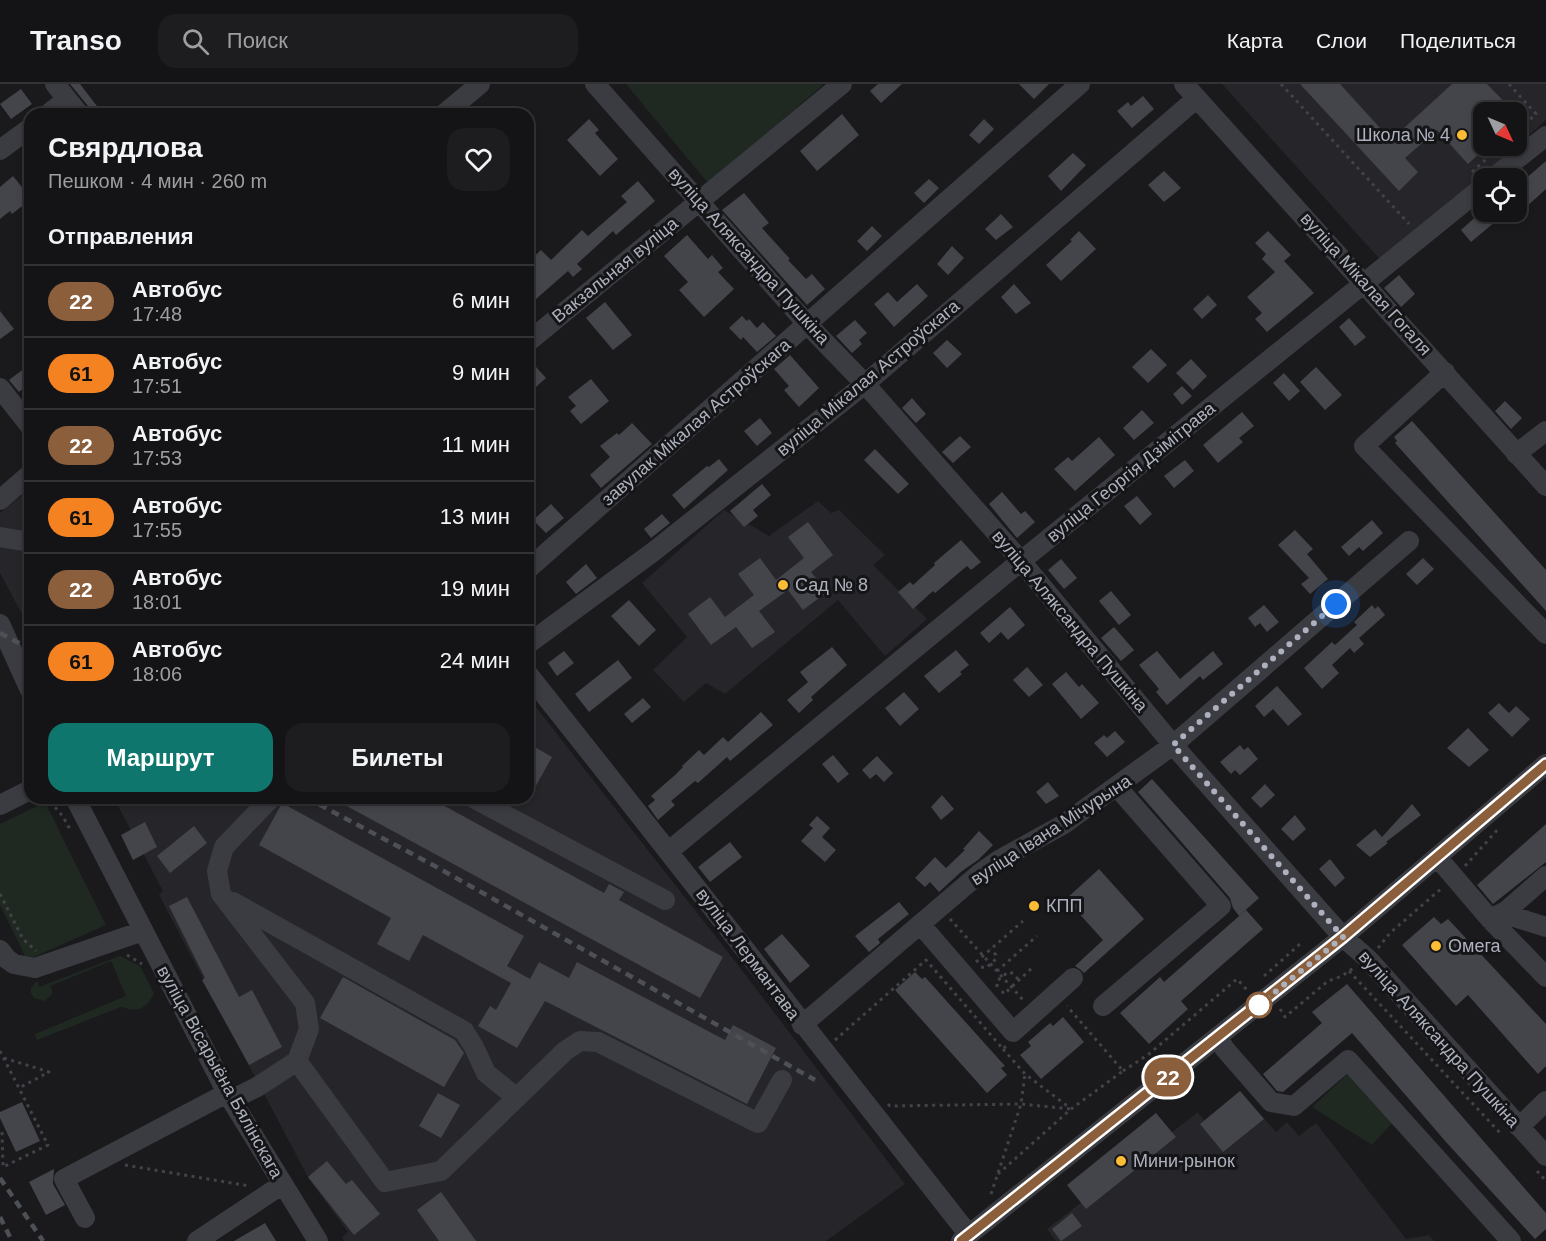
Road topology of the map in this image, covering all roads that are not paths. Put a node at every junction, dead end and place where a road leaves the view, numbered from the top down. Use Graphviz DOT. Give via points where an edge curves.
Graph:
graph roads {
  1 [pos="480,84"];
  2 [pos="595,84"];
  3 [pos="842,84"];
  4 [pos="1080,84"];
  5 [pos="1190,91"];
  6 [pos="451,108"];
  7 [pos="24,132"];
  8 [pos="1546,136"];
  9 [pos="0,150"];
  10 [pos="1506,168"];
  11 [pos="1473,195"];
  12 [pos="699,201"];
  13 [pos="1365,283"];
  14 [pos="808,325"];
  15 [pos="534,337"];
  16 [pos="1445,372"];
  17 [pos="865,384"];
  18 [pos="0,388"];
  19 [pos="24,418"];
  20 [pos="1546,430"];
  21 [pos="1516,454"];
  22 [pos="24,479"];
  23 [pos="1546,486"];
  24 [pos="0,500"];
  25 [pos="0,537"];
  26 [pos="24,541"];
  27 [pos="1408,541"];
  28 [pos="1021,561"];
  29 [pos="534,565"];
  30 [pos="0,624"];
  31 [pos="1546,634"];
  32 [pos="534,640"];
  33 [pos="24,677"];
  34 [pos="534,682"];
  35 [pos="1173,745"];
  36 [pos="1546,764"];
  37 [pos="1117,787"];
  38 [pos="24,798"];
  39 [pos="78,804"];
  40 [pos="266,804"];
  41 [pos="484,804"];
  42 [pos="0,805"];
  43 [pos="669,851"];
  44 [pos="1437,857"];
  45 [pos="1546,876"];
  46 [pos="224,897"];
  47 [pos="665,900"];
  48 [pos="1496,916"];
  49 [pos="921,925"];
  50 [pos="1546,927"];
  51 [pos="136,934"];
  52 [pos="1343,937"];
  53 [pos="0,950"];
  54 [pos="1546,977"];
  55 [pos="1073,978"];
  56 [pos="1103,1006"];
  57 [pos="802,1025"];
  58 [pos="1218,1037"];
  59 [pos="297,1061"];
  60 [pos="782,1080"];
  61 [pos="229,1096"];
  62 [pos="517,1098"];
  63 [pos="1546,1101"];
  64 [pos="1511,1131"];
  65 [pos="1540,1162"];
  66 [pos="283,1184"];
  67 [pos="85,1218"];
  68 [pos="965,1238"];
  69 [pos="197,1241"];
  70 [pos="318,1241"];
  71 [pos="1511,1241"];
  1 -- 6 [label="street"];
  2 -- 12 [label="street, вуліца Аляксандра Пушкіна"];
  3 -- 12 [label="street, Вакзальная вуліца"];
  4 -- 14 [label="street, завулак Мікалая Астроўскага"];
  5 -- 13 [label="street, вуліца Мікалая Гогаля"];
  5 -- 17 [label="street, вуліца Мікалая Астроўскага"];
  7 -- 9 [label="street"];
  8 -- 10 [label="street"];
  11 -- 13 [label="street, вуліца Георгія Дзімітрава"];
  12 -- 14 [label="street, вуліца Аляксандра Пушкіна"];
  12 -- 15 [label="street, Вакзальная вуліца"];
  13 -- 16 [label="street, вуліца Мікалая Гогаля"];
  13 -- 28 [label="street, вуліца Георгія Дзімітрава"];
  14 -- 17 [label="street, вуліца Аляксандра Пушкіна"];
  14 -- 29 [label="street, завулак Мікалая Астроўскага"];
  16 -- 21 [label="street, вуліца Мікалая Гогаля"];
  16 -- 31 [label="street" via="1364,446"];
  17 -- 28 [label="street, вуліца Аляксандра Пушкіна"];
  17 -- 32 [label="street, вуліца Мікалая Астроўскага" via="653,552"];
  18 -- 19 [label="street"];
  20 -- 21 [label="street"];
  21 -- 23 [label="street, вуліца Мікалая Гогаля"];
  22 -- 24 [label="street"];
  25 -- 26 [label="street"];
  27 -- 35 [label="street, вуліца Івана Мічурына"];
  28 -- 35 [label="street, вуліца Аляксандра Пушкіна"];
  28 -- 43 [label="street, вуліца Георгія Дзімітрава"];
  30 -- 33 [label="street"];
  34 -- 43 [label="street, вуліца Лермантава"];
  35 -- 37 [label="street, вуліца Івана Мічурына"];
  35 -- 52 [label="street, вуліца Аляксандра Пушкіна"];
  36 -- 44 [label="street"];
  37 -- 49 [label="street, вуліца Івана Мічурына" via="1064,824 979,874"];
  37 -- 56 [label="street" via="1221,906"];
  38 -- 42 [label="street"];
  39 -- 51 [label="street, вуліца Вісарыёна Бялінскага"];
  40 -- 46 [label="street" via="225,847 217,872"];
  41 -- 47 [label="street"];
  43 -- 57 [label="street, вуліца Лермантава"];
  44 -- 48 [label="street"];
  44 -- 52 [label="street"];
  45 -- 48 [label="street"];
  46 -- 59 [label="street" via="305,1004 309,1029"];
  46 -- 62 [label="street" via="464,1031 486,1073"];
  48 -- 50 [label="street"];
  48 -- 54 [label="street"];
  49 -- 55 [label="street" via="1013,1032"];
  49 -- 57 [label="street, вуліца Івана Мічурына"];
  51 -- 53 [label="street" via="35,968 14,964"];
  51 -- 61 [label="street, вуліца Вісарыёна Бялінскага"];
  52 -- 58 [label="street"];
  52 -- 64 [label="street, вуліца Аляксандра Пушкіна" via="1368,959"];
  57 -- 68 [label="street, вуліца Лермантава"];
  58 -- 68 [label="street"];
  58 -- 71 [label="street" via="1271,1102 1294,1106 1348,1060"];
  59 -- 61 [label="street" via="257,1087"];
  59 -- 62 [label="street" via="385,1182 441,1171"];
  60 -- 62 [label="street" via="758,1123 598,1042 580,1041"];
  61 -- 66 [label="street, вуліца Вісарыёна Бялінскага"];
  61 -- 67 [label="street" via="64,1179"];
  63 -- 64 [label="street"];
  64 -- 65 [label="street, вуліца Аляксандра Пушкіна"];
  66 -- 69 [label="street"];
  66 -- 70 [label="street, вуліца Вісарыёна Бялінскага"];
}
